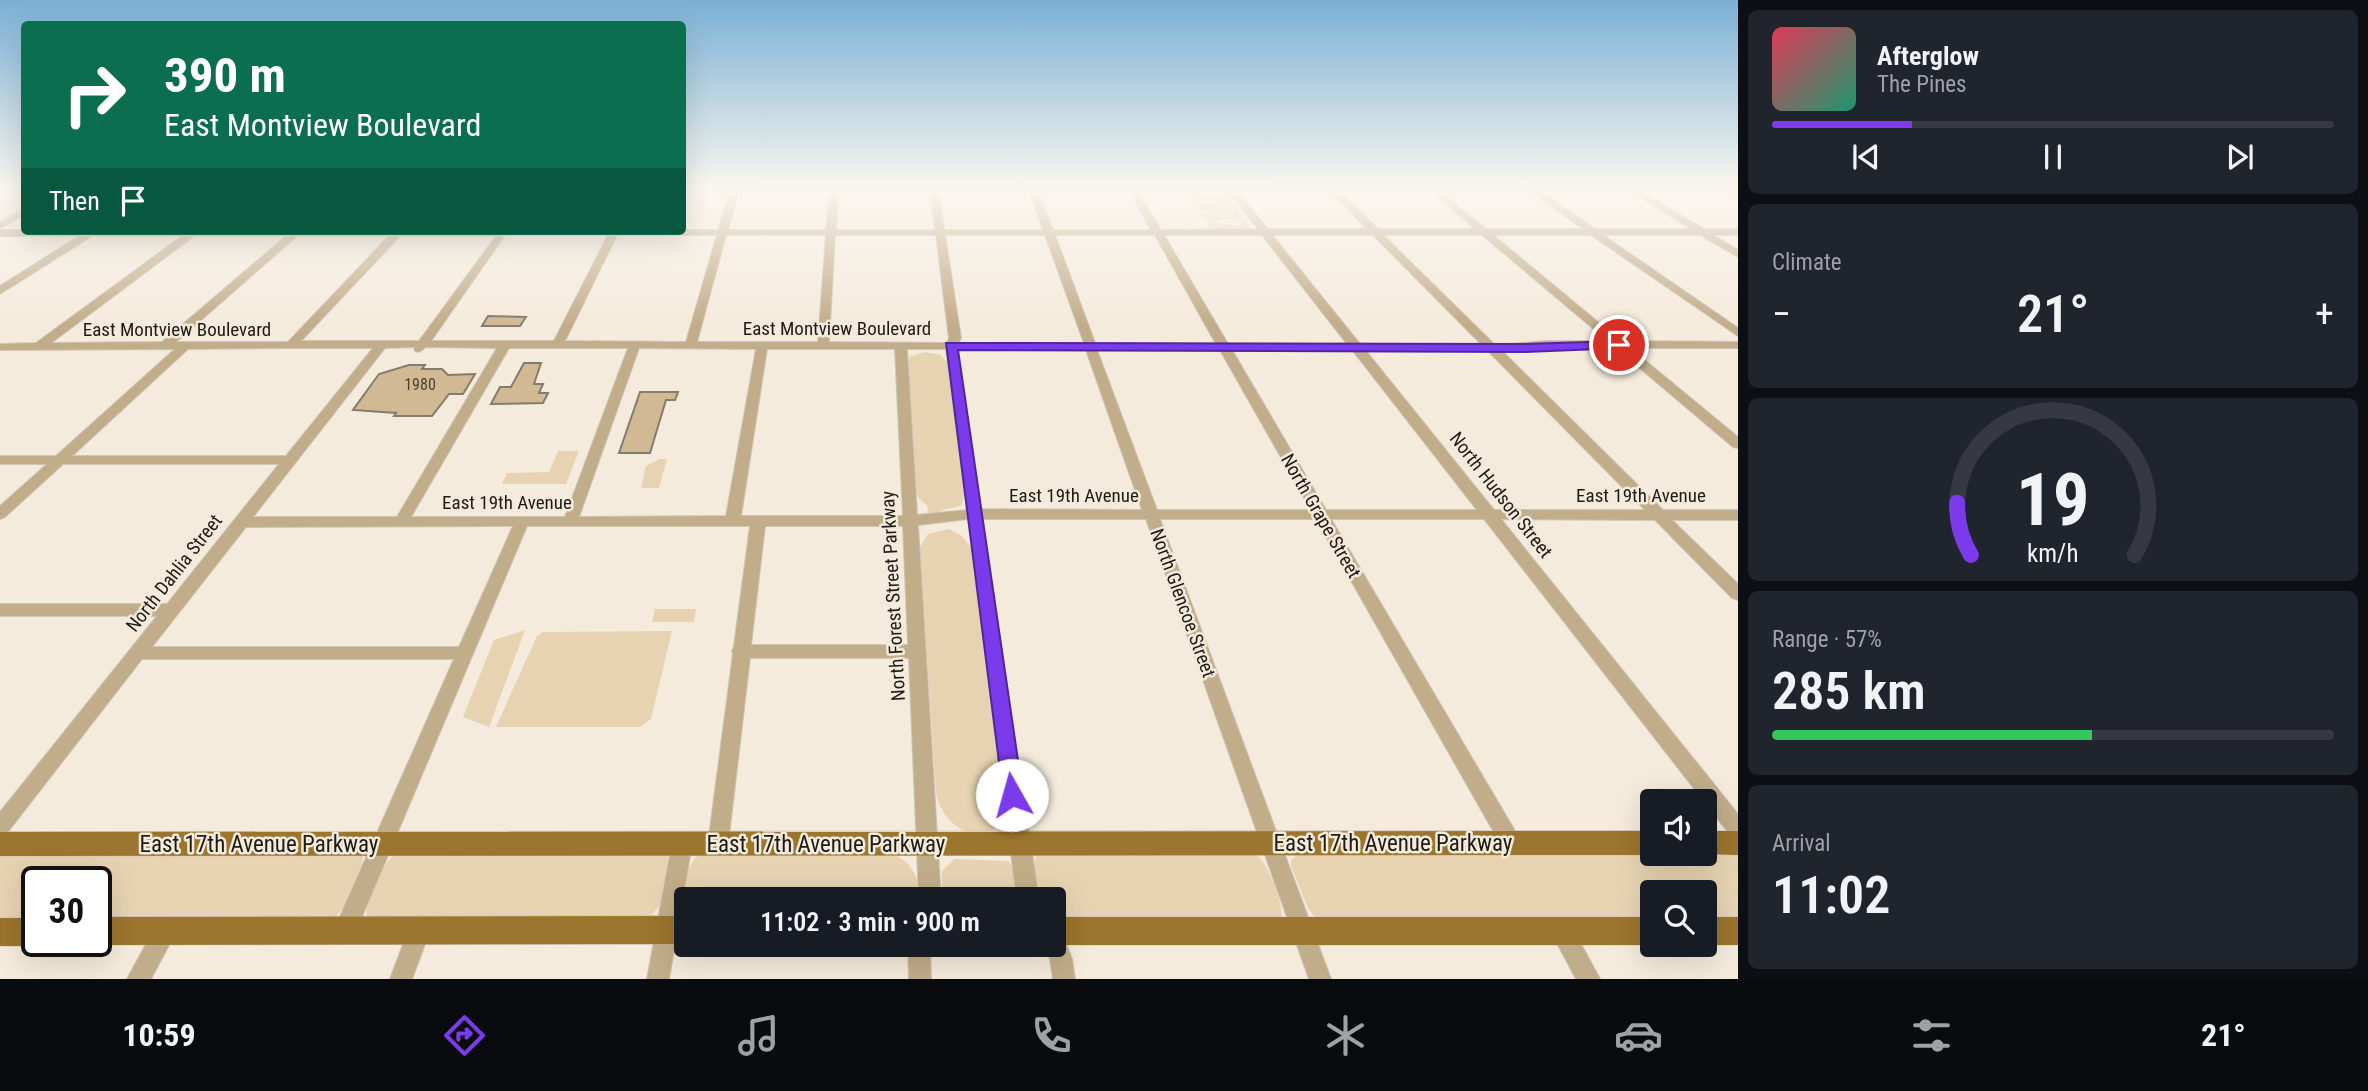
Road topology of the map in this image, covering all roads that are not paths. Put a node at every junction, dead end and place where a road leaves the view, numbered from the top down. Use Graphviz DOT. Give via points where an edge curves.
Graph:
graph roads {
  1 [pos="723,234"];
  2 [pos="832,234"];
  3 [pos="941,234"];
  4 [pos="1049,234"];
  5 [pos="1158,234"];
  6 [pos="1266,234"];
  7 [pos="1377,234"];
  8 [pos="1486,234"];
  9 [pos="1594,234"];
  10 [pos="1705,234"];
  11 [pos="87,235"];
  12 [pos="189,235"];
  13 [pos="293,235"];
  14 [pos="395,235"];
  15 [pos="501,235"];
  16 [pos="612,235"];
  17 [pos="1738,254"];
  18 [pos="0,291"];
  19 [pos="1738,333"];
  20 [pos="1223,345"];
  21 [pos="1355,345"];
  22 [pos="1488,345"];
  23 [pos="1619,345"];
  24 [pos="1738,345"];
  25 [pos="0,346"];
  26 [pos="40,346"];
  27 [pos="165,346"];
  28 [pos="185,346"];
  29 [pos="290,346"];
  30 [pos="504,346"];
  31 [pos="557,346"];
  32 [pos="634,346"];
  33 [pos="690,346"];
  34 [pos="762,346"];
  35 [pos="823,346"];
  36 [pos="901,346"];
  37 [pos="951,346"];
  38 [pos="1089,346"];
  39 [pos="379,347"];
  40 [pos="421,347"];
  41 [pos="1738,444"];
  42 [pos="0,460"];
  43 [pos="59,460"];
  44 [pos="290,460"];
  45 [pos="0,514"];
  46 [pos="974,514"];
  47 [pos="1150,514"];
  48 [pos="1319,514"];
  49 [pos="1489,514"];
  50 [pos="1658,514"];
  51 [pos="1738,514"];
  52 [pos="733,521"];
  53 [pos="758,521"];
  54 [pos="910,521"];
  55 [pos="242,522"];
  56 [pos="401,522"];
  57 [pos="522,522"];
  58 [pos="570,522"];
  59 [pos="1738,594"];
  60 [pos="0,610"];
  61 [pos="171,610"];
  62 [pos="740,651"];
  63 [pos="917,652"];
  64 [pos="138,653"];
  65 [pos="465,653"];
  66 [pos="0,827"];
  67 [pos="1738,829"];
  68 [pos="1511,843"];
  69 [pos="1640,843"];
  70 [pos="1717,843"];
  71 [pos="1738,843"];
  72 [pos="0,844"];
  73 [pos="682,844"];
  74 [pos="718,844"];
  75 [pos="927,844"];
  76 [pos="1019,844"];
  77 [pos="1270,844"];
  78 [pos="381,845"];
  79 [pos="680,887"];
  80 [pos="929,887"];
  81 [pos="1026,887"];
  82 [pos="166,930"];
  83 [pos="345,930"];
  84 [pos="674,930"];
  85 [pos="1561,930"];
  86 [pos="112,931"];
  87 [pos="419,931"];
  88 [pos="1066,931"];
  89 [pos="1303,931"];
  90 [pos="1640,931"];
  91 [pos="1717,931"];
  92 [pos="1738,931"];
  93 [pos="0,932"];
  94 [pos="21,932"];
  95 [pos="674,938"];
  96 [pos="919,957"];
  97 [pos="1060,957"];
  98 [pos="138,979"];
  99 [pos="401,979"];
  100 [pos="658,979"];
  101 [pos="920,979"];
  102 [pos="1064,979"];
  103 [pos="1320,979"];
  104 [pos="1589,979"];
  1 -- 33 [label="street"];
  2 -- 35 [label="street"];
  3 -- 37 [label="street" via="955,338"];
  4 -- 38 [label="street, North Glencoe Street"];
  5 -- 20 [label="street, North Grape Street"];
  6 -- 21 [label="street, North Hudson Street"];
  7 -- 22 [label="street"];
  8 -- 23 [label="street"];
  9 -- 19 [label="street"];
  10 -- 17 [label="street"];
  11 -- 18 [label="street"];
  12 -- 26 [label="street"];
  13 -- 27 [label="street"];
  14 -- 29 [label="street"];
  15 -- 40 [label="street"];
  16 -- 31 [label="street"];
  20 -- 21 [label="street, East Montview Boulevard"];
  20 -- 38 [label="street, East Montview Boulevard"];
  20 -- 48 [label="street, North Grape Street"];
  21 -- 22 [label="street, East Montview Boulevard"];
  21 -- 49 [label="street, North Hudson Street"];
  22 -- 23 [label="street, East Montview Boulevard"];
  22 -- 50 [label="street"];
  23 -- 24 [label="street, East Montview Boulevard"];
  23 -- 41 [label="street"];
  25 -- 26 [label="street, East Montview Boulevard"];
  26 -- 27 [label="street, East Montview Boulevard"];
  27 -- 28 [label="street, East Montview Boulevard"];
  28 -- 29 [label="street, East Montview Boulevard"];
  28 -- 43 [label="street"];
  29 -- 39 [label="street, East Montview Boulevard"];
  30 -- 31 [label="street, East Montview Boulevard"];
  30 -- 40 [label="street, East Montview Boulevard"];
  30 -- 56 [label="street"];
  31 -- 32 [label="street, East Montview Boulevard"];
  32 -- 33 [label="street, East Montview Boulevard"];
  32 -- 58 [label="street"];
  33 -- 34 [label="street, East Montview Boulevard"];
  34 -- 35 [label="street, East Montview Boulevard"];
  34 -- 52 [label="street"];
  35 -- 36 [label="street, East Montview Boulevard"];
  36 -- 37 [label="street, East Montview Boulevard"];
  36 -- 54 [label="street, North Forest Street Parkway"];
  37 -- 38 [label="street, East Montview Boulevard"];
  37 -- 46 [label="street"];
  38 -- 47 [label="street, North Glencoe Street"];
  39 -- 40 [label="street, East Montview Boulevard"];
  39 -- 44 [label="street, North Dahlia Street"];
  42 -- 43 [label="street"];
  43 -- 44 [label="street"];
  43 -- 45 [label="street"];
  44 -- 55 [label="street, North Dahlia Street"];
  46 -- 47 [label="street, East 19th Avenue"];
  46 -- 54 [label="street, East 19th Avenue"];
  46 -- 76 [label="street"];
  47 -- 48 [label="street, East 19th Avenue"];
  47 -- 77 [label="street, North Glencoe Street"];
  48 -- 49 [label="street, East 19th Avenue"];
  48 -- 68 [label="street, North Grape Street"];
  49 -- 50 [label="street, East 19th Avenue"];
  49 -- 67 [label="street, North Hudson Street"];
  50 -- 51 [label="street, East 19th Avenue"];
  50 -- 59 [label="street"];
  52 -- 53 [label="street, East 19th Avenue"];
  52 -- 58 [label="street, East 19th Avenue"];
  53 -- 54 [label="street, East 19th Avenue"];
  53 -- 62 [label="street"];
  54 -- 63 [label="street, North Forest Street Parkway"];
  55 -- 56 [label="street, East 19th Avenue"];
  55 -- 61 [label="street, North Dahlia Street"];
  56 -- 57 [label="street, East 19th Avenue"];
  57 -- 58 [label="street, East 19th Avenue"];
  57 -- 65 [label="street"];
  60 -- 61 [label="street"];
  61 -- 64 [label="street, North Dahlia Street"];
  62 -- 63 [label="street"];
  62 -- 74 [label="street"];
  63 -- 75 [label="street, North Forest Street Parkway"];
  64 -- 65 [label="street"];
  64 -- 66 [label="street, North Dahlia Street"];
  65 -- 78 [label="street"];
  68 -- 69 [label="main road, East 17th Avenue Parkway"];
  68 -- 77 [label="main road, East 17th Avenue Parkway"];
  70 -- 71 [label="main road"];
  72 -- 78 [label="main road, East 17th Avenue Parkway"];
  73 -- 74 [label="main road, East 17th Avenue Parkway"];
  73 -- 78 [label="main road, East 17th Avenue Parkway"];
  73 -- 79 [label="street"];
  74 -- 75 [label="main road, East 17th Avenue Parkway"];
  75 -- 76 [label="main road, East 17th Avenue Parkway"];
  75 -- 80 [label="street, North Forest Street Parkway"];
  76 -- 77 [label="main road, East 17th Avenue Parkway"];
  76 -- 81 [label="street"];
  77 -- 89 [label="street, North Glencoe Street"];
  78 -- 83 [label="street"];
  82 -- 83 [label="main road"];
  82 -- 86 [label="main road"];
  82 -- 98 [label="street"];
  83 -- 87 [label="main road"];
  84 -- 87 [label="main road"];
  85 -- 89 [label="main road"];
  85 -- 90 [label="main road"];
  85 -- 104 [label="street"];
  87 -- 99 [label="street"];
  88 -- 89 [label="main road"];
  89 -- 103 [label="street, North Glencoe Street"];
  91 -- 92 [label="main road"];
  93 -- 94 [label="main road"];
  95 -- 100 [label="street"];
  96 -- 101 [label="street"];
  97 -- 102 [label="street"];
}
